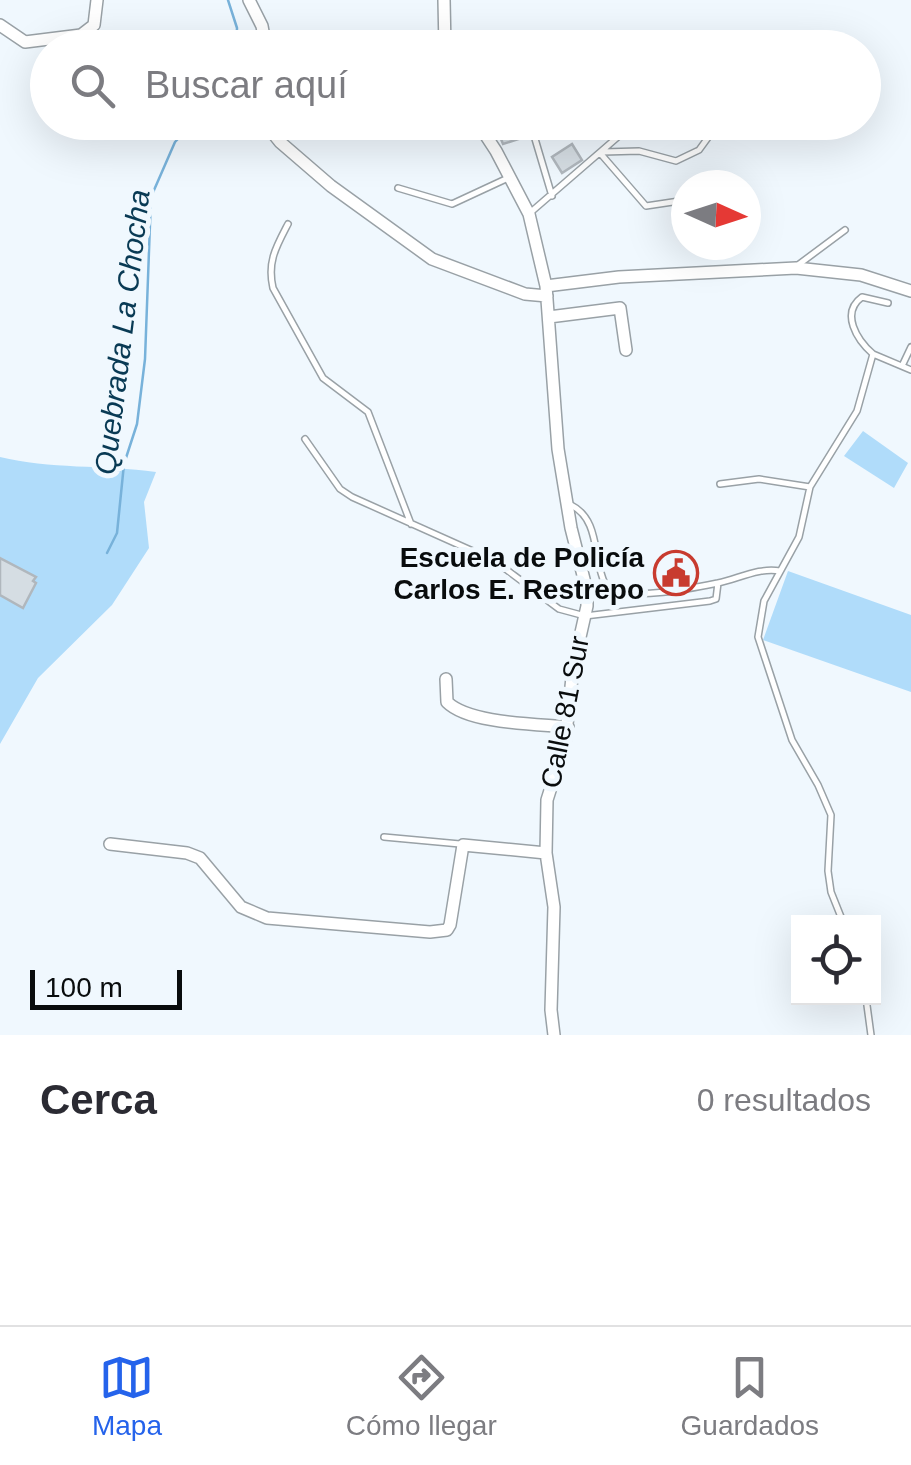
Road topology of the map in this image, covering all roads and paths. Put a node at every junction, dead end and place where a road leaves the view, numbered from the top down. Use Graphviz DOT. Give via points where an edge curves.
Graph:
graph roads {
  1 [pos="97,0"];
  2 [pos="249,0"];
  3 [pos="444,0"];
  4 [pos="0,25"];
  5 [pos="91,30"];
  6 [pos="263,30"];
  7 [pos="445,30"];
  8 [pos="30,41"];
  9 [pos="278,140"];
  10 [pos="488,140"];
  11 [pos="535,140"];
  12 [pos="615,140"];
  13 [pos="706,140"];
  14 [pos="600,153"];
  15 [pos="511,177"];
  16 [pos="398,188"];
  17 [pos="552,196"];
  18 [pos="671,202"];
  19 [pos="529,214"];
  20 [pos="288,224"];
  21 [pos="845,230"];
  22 [pos="796,268"];
  23 [pos="546,291"];
  24 [pos="911,291"];
  25 [pos="888,303"];
  26 [pos="549,317"];
  27 [pos="911,347"];
  28 [pos="626,350"];
  29 [pos="873,354"];
  30 [pos="902,366"];
  31 [pos="911,370"];
  32 [pos="305,439"];
  33 [pos="720,484"];
  34 [pos="810,487"];
  35 [pos="568,504"];
  36 [pos="411,524"];
  37 [pos="780,571"];
  38 [pos="718,583"];
  39 [pos="585,616"];
  40 [pos="446,679"];
  41 [pos="568,726"];
  42 [pos="384,837"];
  43 [pos="110,844"];
  44 [pos="462,845"];
  45 [pos="546,853"];
  46 [pos="840,915"];
  47 [pos="867,1005"];
  48 [pos="554,1035"];
  49 [pos="871,1035"];
  1 -- 5 [label="street"];
  2 -- 6 [label="street"];
  3 -- 7 [label="street"];
  4 -- 8 [label="street"];
  9 -- 23 [label="street" via="432,259 525,294"];
  10 -- 15 [label="street, Calle 81 Sur"];
  11 -- 17 [label="lane"];
  12 -- 14 [label="lane"];
  13 -- 14 [label="lane" via="676,161 639,151"];
  14 -- 17 [label="lane"];
  14 -- 18 [label="lane" via="646,206"];
  15 -- 16 [label="lane" via="452,204"];
  15 -- 19 [label="street, Calle 81 Sur"];
  17 -- 19 [label="lane"];
  19 -- 23 [label="street, Calle 81 Sur"];
  20 -- 36 [label="lane" via="272,252 274,288 324,378 368,412"];
  21 -- 22 [label="lane"];
  22 -- 23 [label="street" via="619,278"];
  22 -- 24 [label="street" via="860,275"];
  23 -- 26 [label="street, Calle 81 Sur"];
  25 -- 29 [label="lane" via="862,296 852,308 854,332"];
  26 -- 28 [label="street" via="620,308"];
  26 -- 35 [label="street, Calle 81 Sur"];
  27 -- 30 [label="lane"];
  29 -- 30 [label="lane"];
  29 -- 34 [label="lane" via="857,411"];
  30 -- 31 [label="lane"];
  32 -- 36 [label="lane" via="340,489"];
  33 -- 34 [label="lane" via="759,479"];
  34 -- 37 [label="lane" via="799,537"];
  35 -- 38 [label="lane" via="581,510 592,529 600,578 609,591 630,595"];
  35 -- 39 [label="street, Calle 81 Sur" via="587,591"];
  36 -- 39 [label="lane" via="495,561 559,610"];
  37 -- 38 [label="lane"];
  37 -- 46 [label="lane" via="764,600 758,638 792,740 830,815 828,871"];
  38 -- 39 [label="lane" via="710,601"];
  39 -- 41 [label="street, Calle 81 Sur"];
  40 -- 41 [label="street" via="454,710"];
  41 -- 45 [label="street, Calle 81 Sur" via="548,800"];
  42 -- 44 [label="lane"];
  43 -- 44 [label="street" via="200,858 241,907 267,918 430,932 450,926"];
  44 -- 45 [label="street"];
  45 -- 48 [label="street, Calle 81 Sur" via="554,907"];
  47 -- 49 [label="lane"];
}
